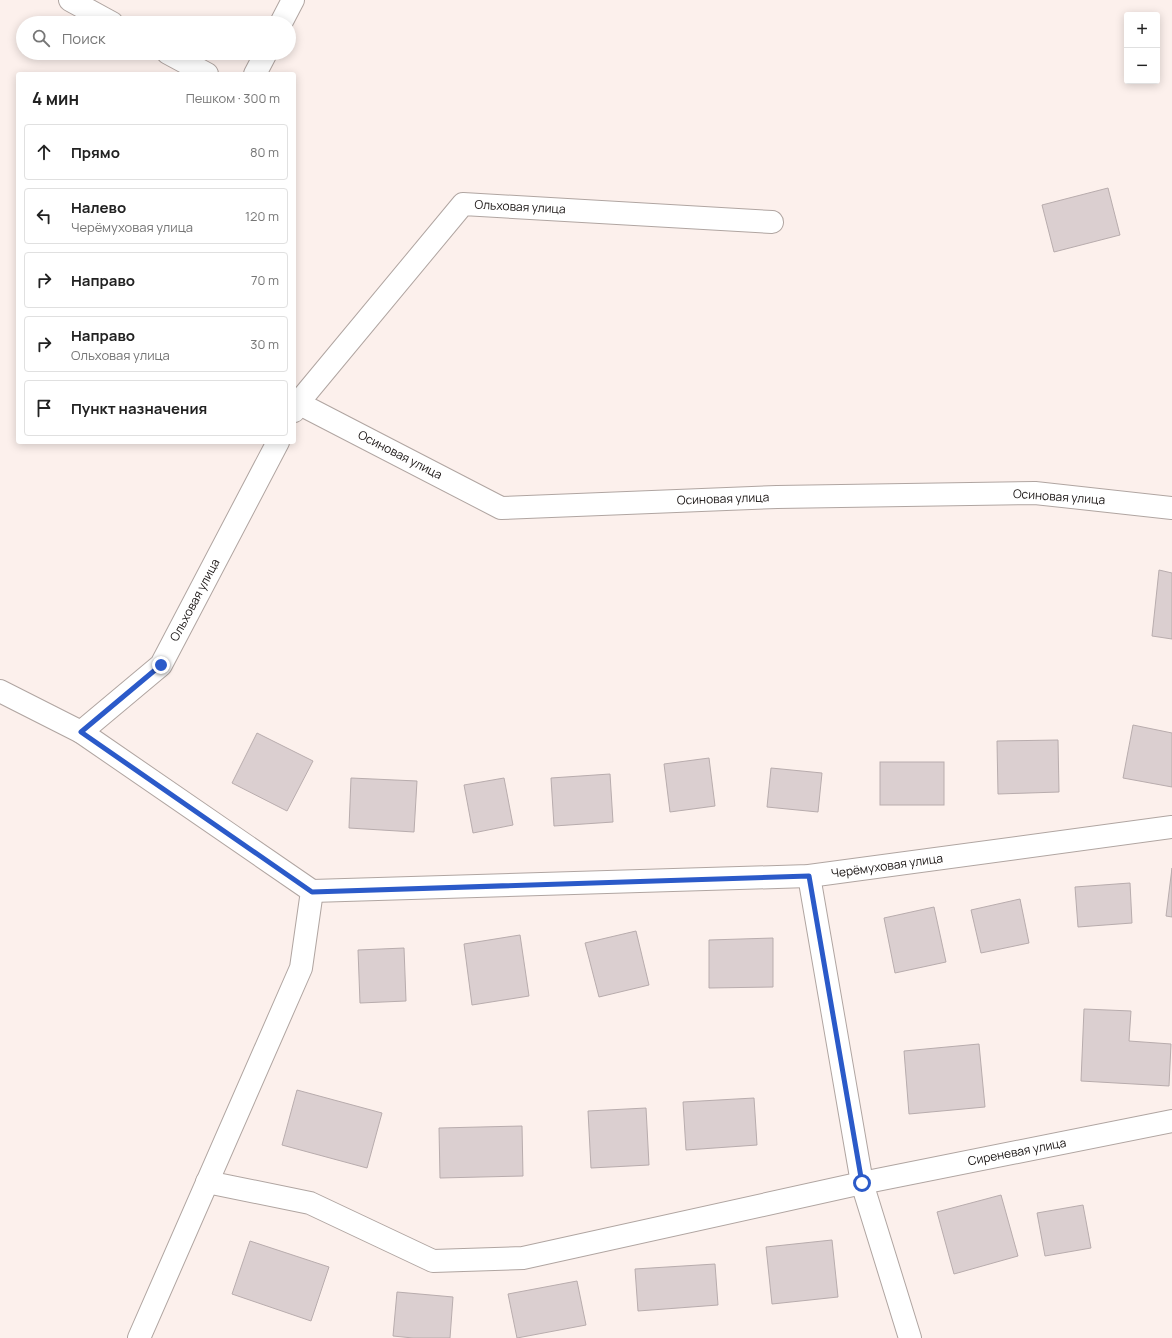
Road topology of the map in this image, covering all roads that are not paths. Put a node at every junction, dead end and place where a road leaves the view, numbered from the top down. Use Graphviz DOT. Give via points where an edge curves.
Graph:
graph roads {
  1 [pos="70,0"];
  2 [pos="293,0"];
  3 [pos="99,16"];
  4 [pos="285,16"];
  5 [pos="181,60"];
  6 [pos="262,60"];
  7 [pos="202,72"];
  8 [pos="256,72"];
  9 [pos="772,222"];
  10 [pos="296,407"];
  11 [pos="277,444"];
  12 [pos="1172,508"];
  13 [pos="0,691"];
  14 [pos="81,732"];
  15 [pos="1172,827"];
  16 [pos="809,876"];
  17 [pos="312,892"];
  18 [pos="1172,1121"];
  19 [pos="207,1182"];
  20 [pos="862,1183"];
  21 [pos="139,1338"];
  22 [pos="910,1338"];
  1 -- 3 [label="street"];
  2 -- 4 [label="street"];
  5 -- 7 [label="street"];
  6 -- 8 [label="street"];
  9 -- 10 [label="street, Ольховая улица" via="463,204"];
  10 -- 12 [label="street, Осиновая улица" via="501,508 777,497 1035,493"];
  11 -- 14 [label="street, Ольховая улица" via="161,665"];
  13 -- 14 [label="street"];
  14 -- 17 [label="street"];
  15 -- 16 [label="street, Черёмуховая улица"];
  16 -- 17 [label="street, Черёмуховая улица"];
  16 -- 20 [label="street"];
  17 -- 19 [label="street" via="301,968"];
  18 -- 20 [label="street, Сиреневая улица"];
  19 -- 20 [label="street, Сиреневая улица" via="310,1203 433,1261 523,1258"];
  19 -- 21 [label="street"];
  20 -- 22 [label="street"];
}
